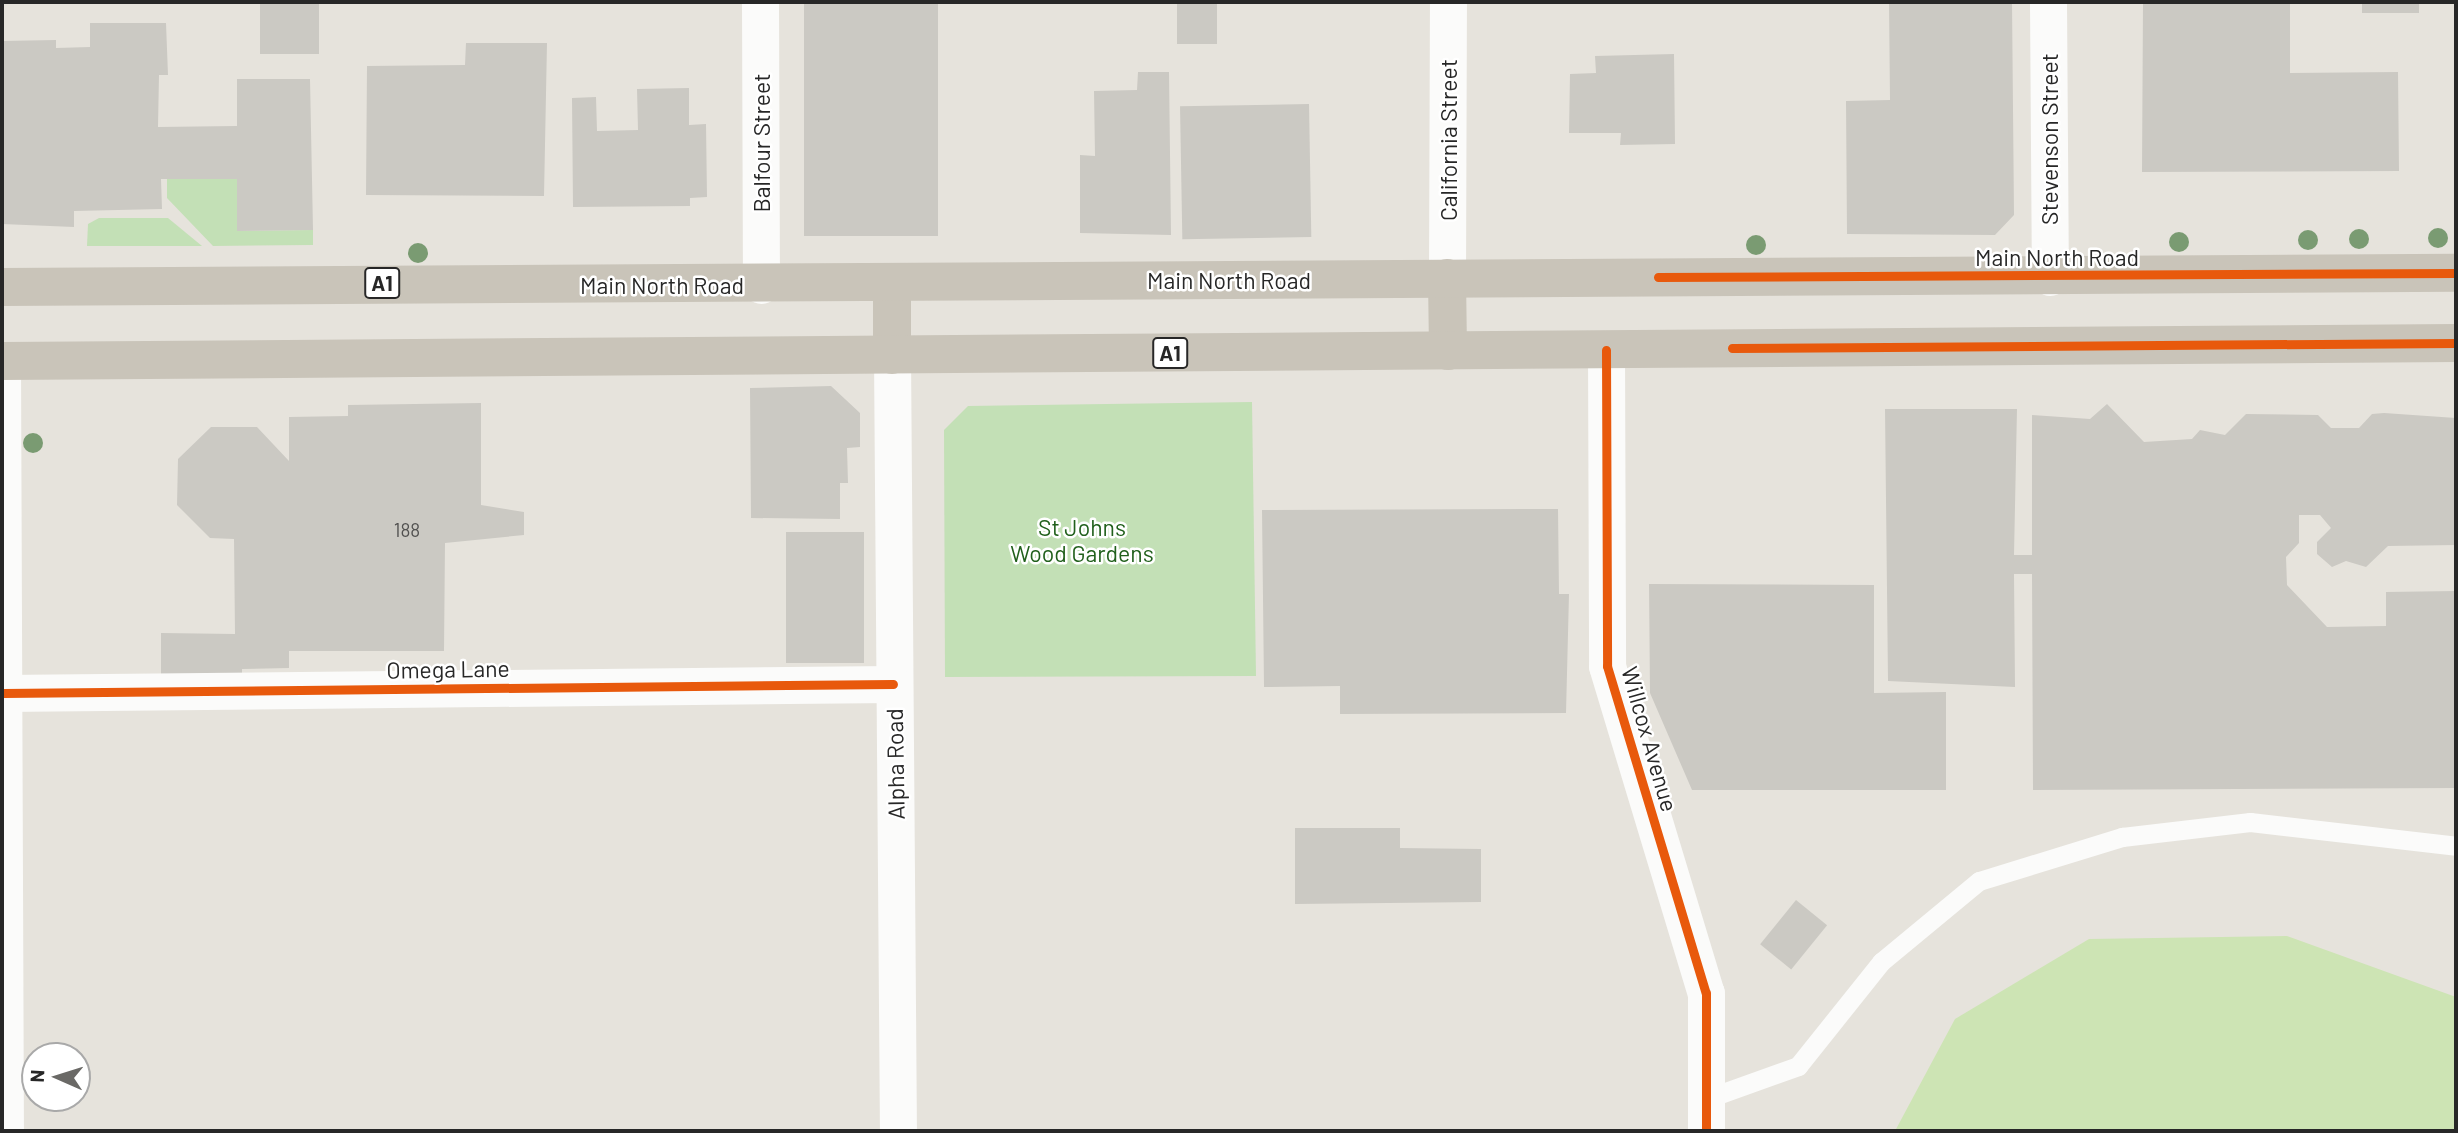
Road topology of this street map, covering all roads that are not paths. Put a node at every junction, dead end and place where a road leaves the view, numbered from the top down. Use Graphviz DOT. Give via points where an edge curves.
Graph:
graph roads {
  1 [pos="760,2"];
  2 [pos="1448,2"];
  3 [pos="2048,2"];
  4 [pos="2456,273"];
  5 [pos="2050,276"];
  6 [pos="1447,278"];
  7 [pos="892,283"];
  8 [pos="761,285"];
  9 [pos="2,287"];
  10 [pos="2456,343"];
  11 [pos="1606,350"];
  12 [pos="1448,351"];
  13 [pos="892,355"];
  14 [pos="2,361"];
  15 [pos="2,641"];
  16 [pos="893,684"];
  17 [pos="3,695"];
  18 [pos="2456,846"];
  19 [pos="4,1111"];
  20 [pos="1706,1115"];
  21 [pos="898,1131"];
  1 -- 8 [label="street, Balfour Street"];
  2 -- 6 [label="street, California Street"];
  3 -- 5 [label="street, Stevenson Street"];
  4 -- 5 [label="highway, Main North Road / A1"];
  5 -- 6 [label="highway, Main North Road / A1"];
  6 -- 7 [label="highway, Main North Road / A1"];
  6 -- 12 [label="highway"];
  7 -- 8 [label="highway, Main North Road / A1"];
  7 -- 13 [label="highway"];
  8 -- 9 [label="highway, Main North Road / A1"];
  10 -- 11 [label="highway, A1"];
  11 -- 12 [label="highway, A1"];
  11 -- 20 [label="street, Willcox Avenue" via="1607,666 1706,993"];
  12 -- 13 [label="highway, A1"];
  13 -- 14 [label="highway, A1"];
  13 -- 16 [label="street, Alpha Road"];
  14 -- 15 [label="street"];
  15 -- 17 [label="street"];
  16 -- 17 [label="street, Omega Lane"];
  16 -- 21 [label="street, Alpha Road"];
  17 -- 19 [label="street"];
  18 -- 20 [label="lane" via="2250,822 2122,837 1979,881 1881,962 1798,1066"];
}
